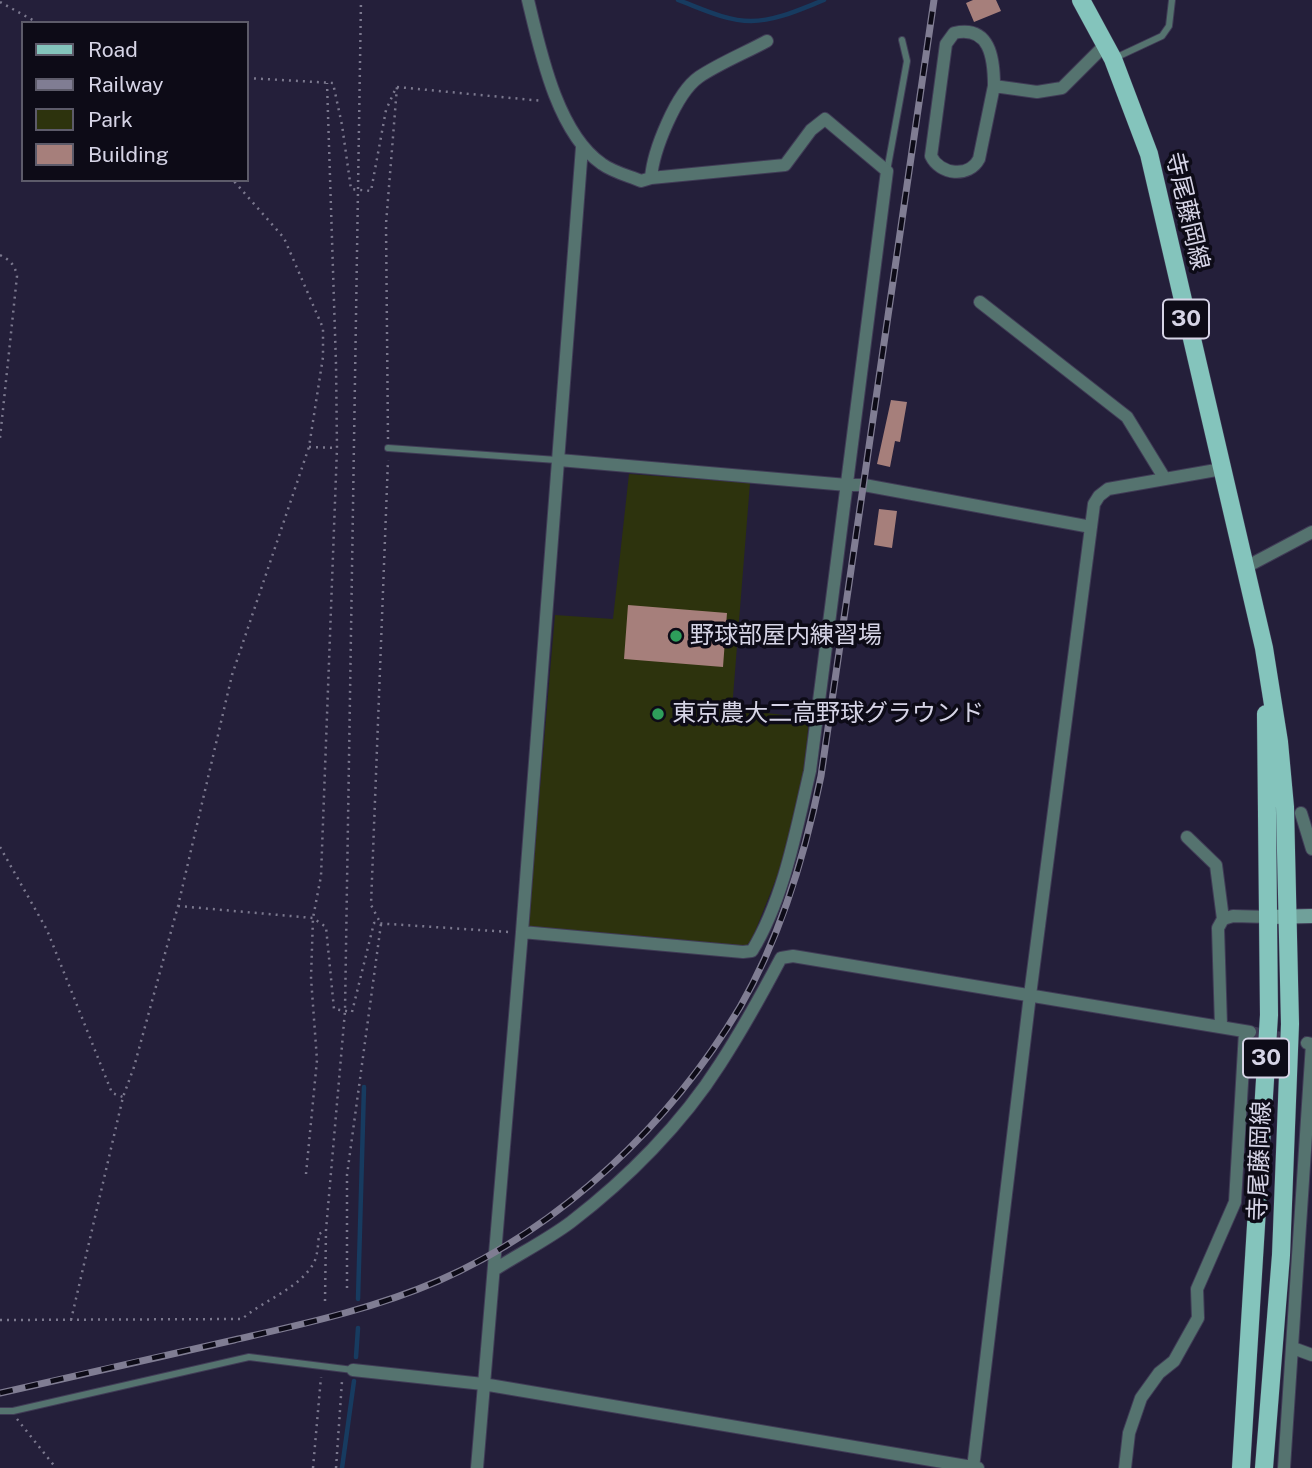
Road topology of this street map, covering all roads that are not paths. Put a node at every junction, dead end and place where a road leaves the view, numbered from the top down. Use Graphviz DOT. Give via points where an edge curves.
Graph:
graph roads {
  1 [pos="528,0"];
  2 [pos="1081,0"];
  3 [pos="1172,0"];
  4 [pos="902,40"];
  5 [pos="767,41"];
  6 [pos="1109,52"];
  7 [pos="993,86"];
  8 [pos="582,147"];
  9 [pos="887,170"];
  10 [pos="651,178"];
  11 [pos="980,302"];
  12 [pos="388,448"];
  13 [pos="559,460"];
  14 [pos="1222,469"];
  15 [pos="1165,479"];
  16 [pos="847,485"];
  17 [pos="1091,527"];
  18 [pos="1312,532"];
  19 [pos="1246,567"];
  20 [pos="1264,648"];
  21 [pos="1301,813"];
  22 [pos="1187,837"];
  23 [pos="1312,849"];
  24 [pos="1312,916"];
  25 [pos="1269,917"];
  26 [pos="1289,917"];
  27 [pos="1223,919"];
  28 [pos="522,932"];
  29 [pos="1030,995"];
  30 [pos="1221,1026"];
  31 [pos="1307,1043"];
  32 [pos="494,1270"];
  33 [pos="1293,1348"];
  34 [pos="1312,1355"];
  35 [pos="348,1369"];
  36 [pos="483,1384"];
  37 [pos="0,1410"];
  38 [pos="477,1468"];
  39 [pos="974,1468"];
  40 [pos="1125,1468"];
  41 [pos="1241,1468"];
  42 [pos="1264,1468"];
  43 [pos="1284,1468"];
  1 -- 8 [label="street" via="556,99"];
  2 -- 6 [label="main road, 寺尾藤岡線 / 30"];
  3 -- 6 [label="lane" via="1169,26 1162,36"];
  4 -- 9 [label="lane" via="907,61"];
  5 -- 10 [label="street" via="696,78 670,115"];
  6 -- 7 [label="street" via="1062,88 1037,92"];
  6 -- 14 [label="main road, 寺尾藤岡線 / 30" via="1149,153"];
  7 -- 7 [label="street" via="976,165 962,172 937,166 931,156 946,44 954,33 975,33 983,40 993,62"];
  8 -- 10 [label="street" via="603,165 641,181"];
  8 -- 13 [label="street"];
  9 -- 10 [label="street" via="825,119 785,165"];
  9 -- 16 [label="street"];
  11 -- 15 [label="street" via="1127,417"];
  12 -- 13 [label="lane"];
  13 -- 16 [label="street"];
  13 -- 28 [label="street"];
  14 -- 15 [label="street"];
  14 -- 19 [label="main road, 寺尾藤岡線 / 30"];
  15 -- 17 [label="street" via="1108,489 1094,503"];
  16 -- 17 [label="street"];
  16 -- 28 [label="street" via="810,771 774,903 752,951"];
  17 -- 29 [label="street"];
  18 -- 19 [label="street"];
  19 -- 20 [label="main road, 寺尾藤岡線 / 30"];
  20 -- 25 [label="main road, 寺尾藤岡線 / 30"];
  20 -- 26 [label="main road, 寺尾藤岡線 / 30" via="1279,742"];
  21 -- 23 [label="street"];
  22 -- 27 [label="street" via="1216,865"];
  24 -- 26 [label="street"];
  25 -- 26 [label="street"];
  25 -- 27 [label="street"];
  25 -- 41 [label="main road, 寺尾藤岡線 / 30" via="1269,1015"];
  26 -- 42 [label="main road, 寺尾藤岡線 / 30" via="1290,1024 1281,1255"];
  27 -- 30 [label="street" via="1218,929"];
  28 -- 32 [label="street"];
  29 -- 30 [label="street"];
  29 -- 32 [label="street" via="793,956 781,958 719,1067 678,1119 568,1224"];
  29 -- 39 [label="street"];
  30 -- 40 [label="street" via="1248,1032 1236,1202 1197,1289 1198,1318 1174,1361 1141,1398 1129,1433"];
  31 -- 33 [label="street" via="1312,1044"];
  32 -- 36 [label="street"];
  33 -- 34 [label="street"];
  33 -- 43 [label="street"];
  35 -- 36 [label="street"];
  35 -- 37 [label="lane" via="249,1357 13,1411"];
  36 -- 38 [label="street"];
  36 -- 39 [label="street"];
}
